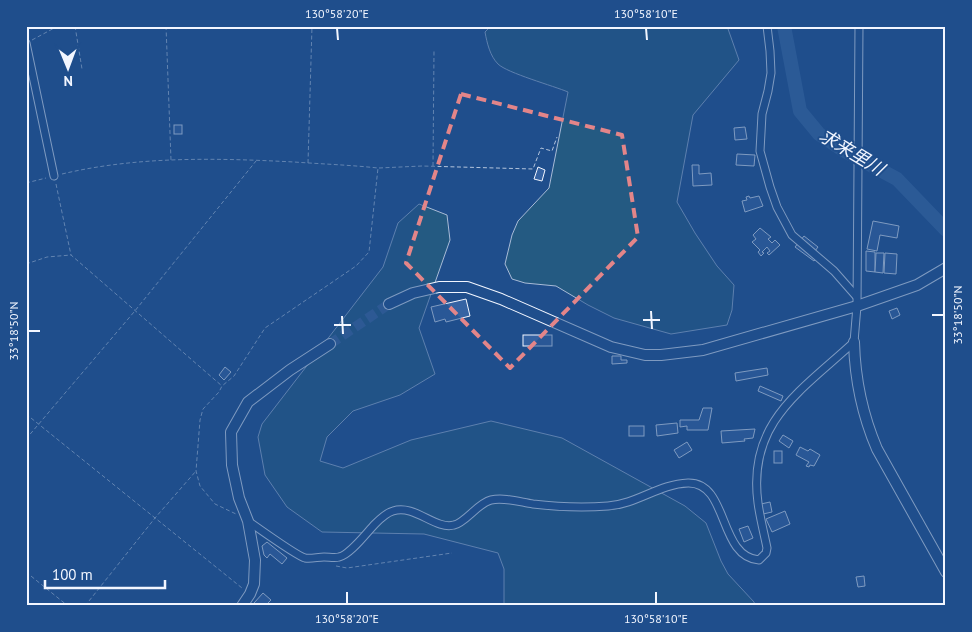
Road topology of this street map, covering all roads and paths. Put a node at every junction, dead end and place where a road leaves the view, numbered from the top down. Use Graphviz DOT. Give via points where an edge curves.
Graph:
graph roads {
  1 [pos="58,26"];
  2 [pos="74,26"];
  3 [pos="166,26"];
  4 [pos="312,26"];
  5 [pos="767,26"];
  6 [pos="859,26"];
  7 [pos="26,42"];
  8 [pos="434,50"];
  9 [pos="82,69"];
  10 [pos="557,137"];
  11 [pos="257,160"];
  12 [pos="171,161"];
  13 [pos="308,163"];
  14 [pos="433,166"];
  15 [pos="378,168"];
  16 [pos="54,176"];
  17 [pos="26,183"];
  18 [pos="71,255"];
  19 [pos="26,264"];
  20 [pos="946,268"];
  21 [pos="856,301"];
  22 [pos="389,304"];
  23 [pos="134,312"];
  24 [pos="854,342"];
  25 [pos="330,344"];
  26 [pos="222,386"];
  27 [pos="26,414"];
  28 [pos="39,424"];
  29 [pos="26,439"];
  30 [pos="196,471"];
  31 [pos="155,518"];
  32 [pos="247,518"];
  33 [pos="452,553"];
  34 [pos="330,564"];
  35 [pos="26,572"];
  36 [pos="946,572"];
  37 [pos="250,594"];
  38 [pos="68,606"];
  39 [pos="85,606"];
  40 [pos="242,606"];
  41 [pos="247,606"];
  1 -- 7 [label="path"];
  2 -- 9 [label="path"];
  3 -- 12 [label="path"];
  4 -- 13 [label="path"];
  5 -- 21 [label="street" via="771,73 762,114 760,151 770,187 792,235 834,271"];
  6 -- 21 [label="street"];
  7 -- 16 [label="street"];
  8 -- 14 [label="path"];
  10 -- 14 [label="path" via="552,151 541,148 532,169"];
  11 -- 12 [label="path"];
  11 -- 13 [label="path"];
  11 -- 23 [label="path"];
  12 -- 16 [label="path" via="92,167"];
  13 -- 15 [label="path"];
  14 -- 15 [label="path"];
  15 -- 26 [label="path" via="369,252 356,266 265,328 234,376"];
  16 -- 17 [label="path"];
  16 -- 18 [label="path"];
  18 -- 19 [label="path" via="47,257"];
  18 -- 23 [label="path"];
  20 -- 21 [label="street" via="917,285"];
  21 -- 22 [label="street" via="703,350 645,355 611,347 467,287 439,287 413,293"];
  21 -- 24 [label="street"];
  23 -- 26 [label="path"];
  23 -- 28 [label="path"];
  24 -- 32 [label="street" via="786,403 763,440 757,477 758,503 767,548 759,560 750,560 740,553 709,492 699,484 690,483 674,484 637,500 608,506 559,506 491,500 456,525 430,520 411,510 394,510 383,516 341,557 304,558"];
  24 -- 36 [label="street" via="858,390 877,449"];
  25 -- 32 [label="street" via="248,402 231,432 232,465"];
  26 -- 30 [label="path" via="203,409"];
  27 -- 28 [label="path"];
  28 -- 29 [label="path"];
  28 -- 31 [label="path"];
  30 -- 31 [label="path"];
  30 -- 32 [label="path" via="200,486 215,504"];
  31 -- 37 [label="path"];
  31 -- 39 [label="path"];
  32 -- 37 [label="street" via="255,560 255,578"];
  33 -- 34 [label="path" via="347,568"];
  35 -- 38 [label="path"];
  37 -- 40 [label="street"];
  37 -- 41 [label="street"];
}
